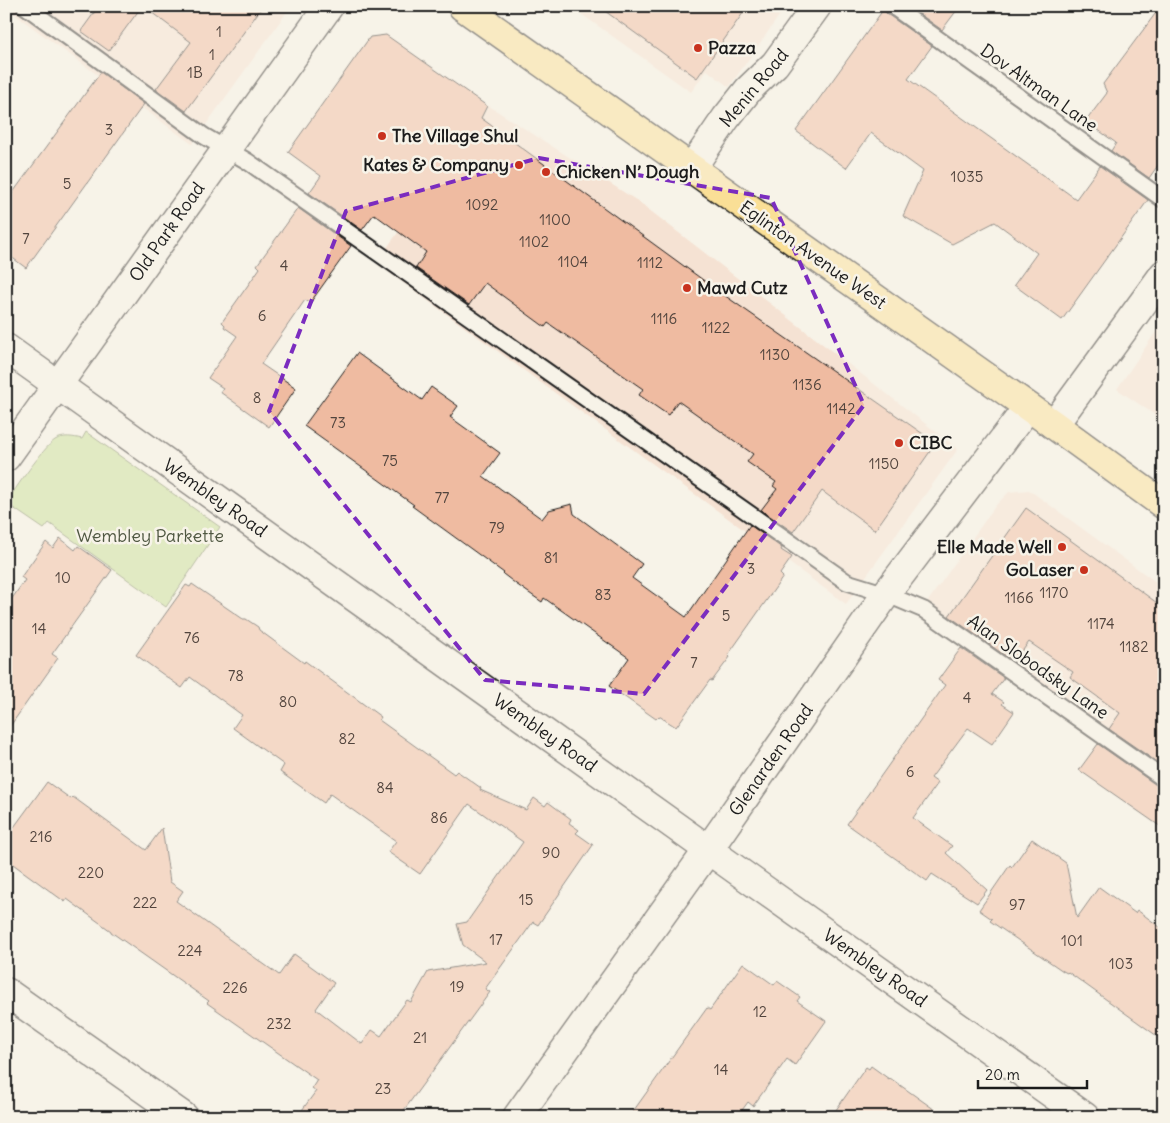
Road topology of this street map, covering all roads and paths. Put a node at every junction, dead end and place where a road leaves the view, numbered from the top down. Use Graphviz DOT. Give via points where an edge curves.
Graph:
graph roads {
  1 [pos="25,6"];
  2 [pos="328,6"];
  3 [pos="462,6"];
  4 [pos="818,6"];
  5 [pos="892,6"];
  6 [pos="226,149"];
  7 [pos="690,169"];
  8 [pos="1164,200"];
  9 [pos="1164,274"];
  10 [pos="6,348"];
  11 [pos="58,386"];
  12 [pos="1028,407"];
  13 [pos="1054,425"];
  14 [pos="6,457"];
  15 [pos="1164,505"];
  16 [pos="886,594"];
  17 [pos="1164,779"];
  18 [pos="708,850"];
  19 [pos="6,992"];
  20 [pos="184,1117"];
  21 [pos="517,1117"];
  22 [pos="1085,1117"];
  1 -- 6 [label="lane, Alan Slobodsky Lane"];
  2 -- 6 [label="street, Old Park Road"];
  3 -- 7 [label="main road, Eglinton Avenue West"];
  4 -- 7 [label="street, Menin Road" via="775,64 726,118"];
  5 -- 8 [label="lane, Dov Altman Lane"];
  6 -- 11 [label="street, Old Park Road"];
  6 -- 16 [label="lane, Alan Slobodsky Lane" via="847,582"];
  7 -- 12 [label="main road, Eglinton Avenue West"];
  9 -- 13 [label="street"];
  10 -- 11 [label="street, Wembley Road"];
  11 -- 14 [label="street, Old Park Road"];
  11 -- 18 [label="street, Wembley Road"];
  12 -- 13 [label="main road, Eglinton Avenue West"];
  12 -- 16 [label="street, Glenarden Road"];
  13 -- 15 [label="main road, Eglinton Avenue West"];
  16 -- 17 [label="lane, Alan Slobodsky Lane" via="924,610"];
  16 -- 18 [label="street, Glenarden Road"];
  18 -- 21 [label="street, Glenarden Road"];
  18 -- 22 [label="street, Wembley Road"];
  19 -- 20 [label="street"];
}
